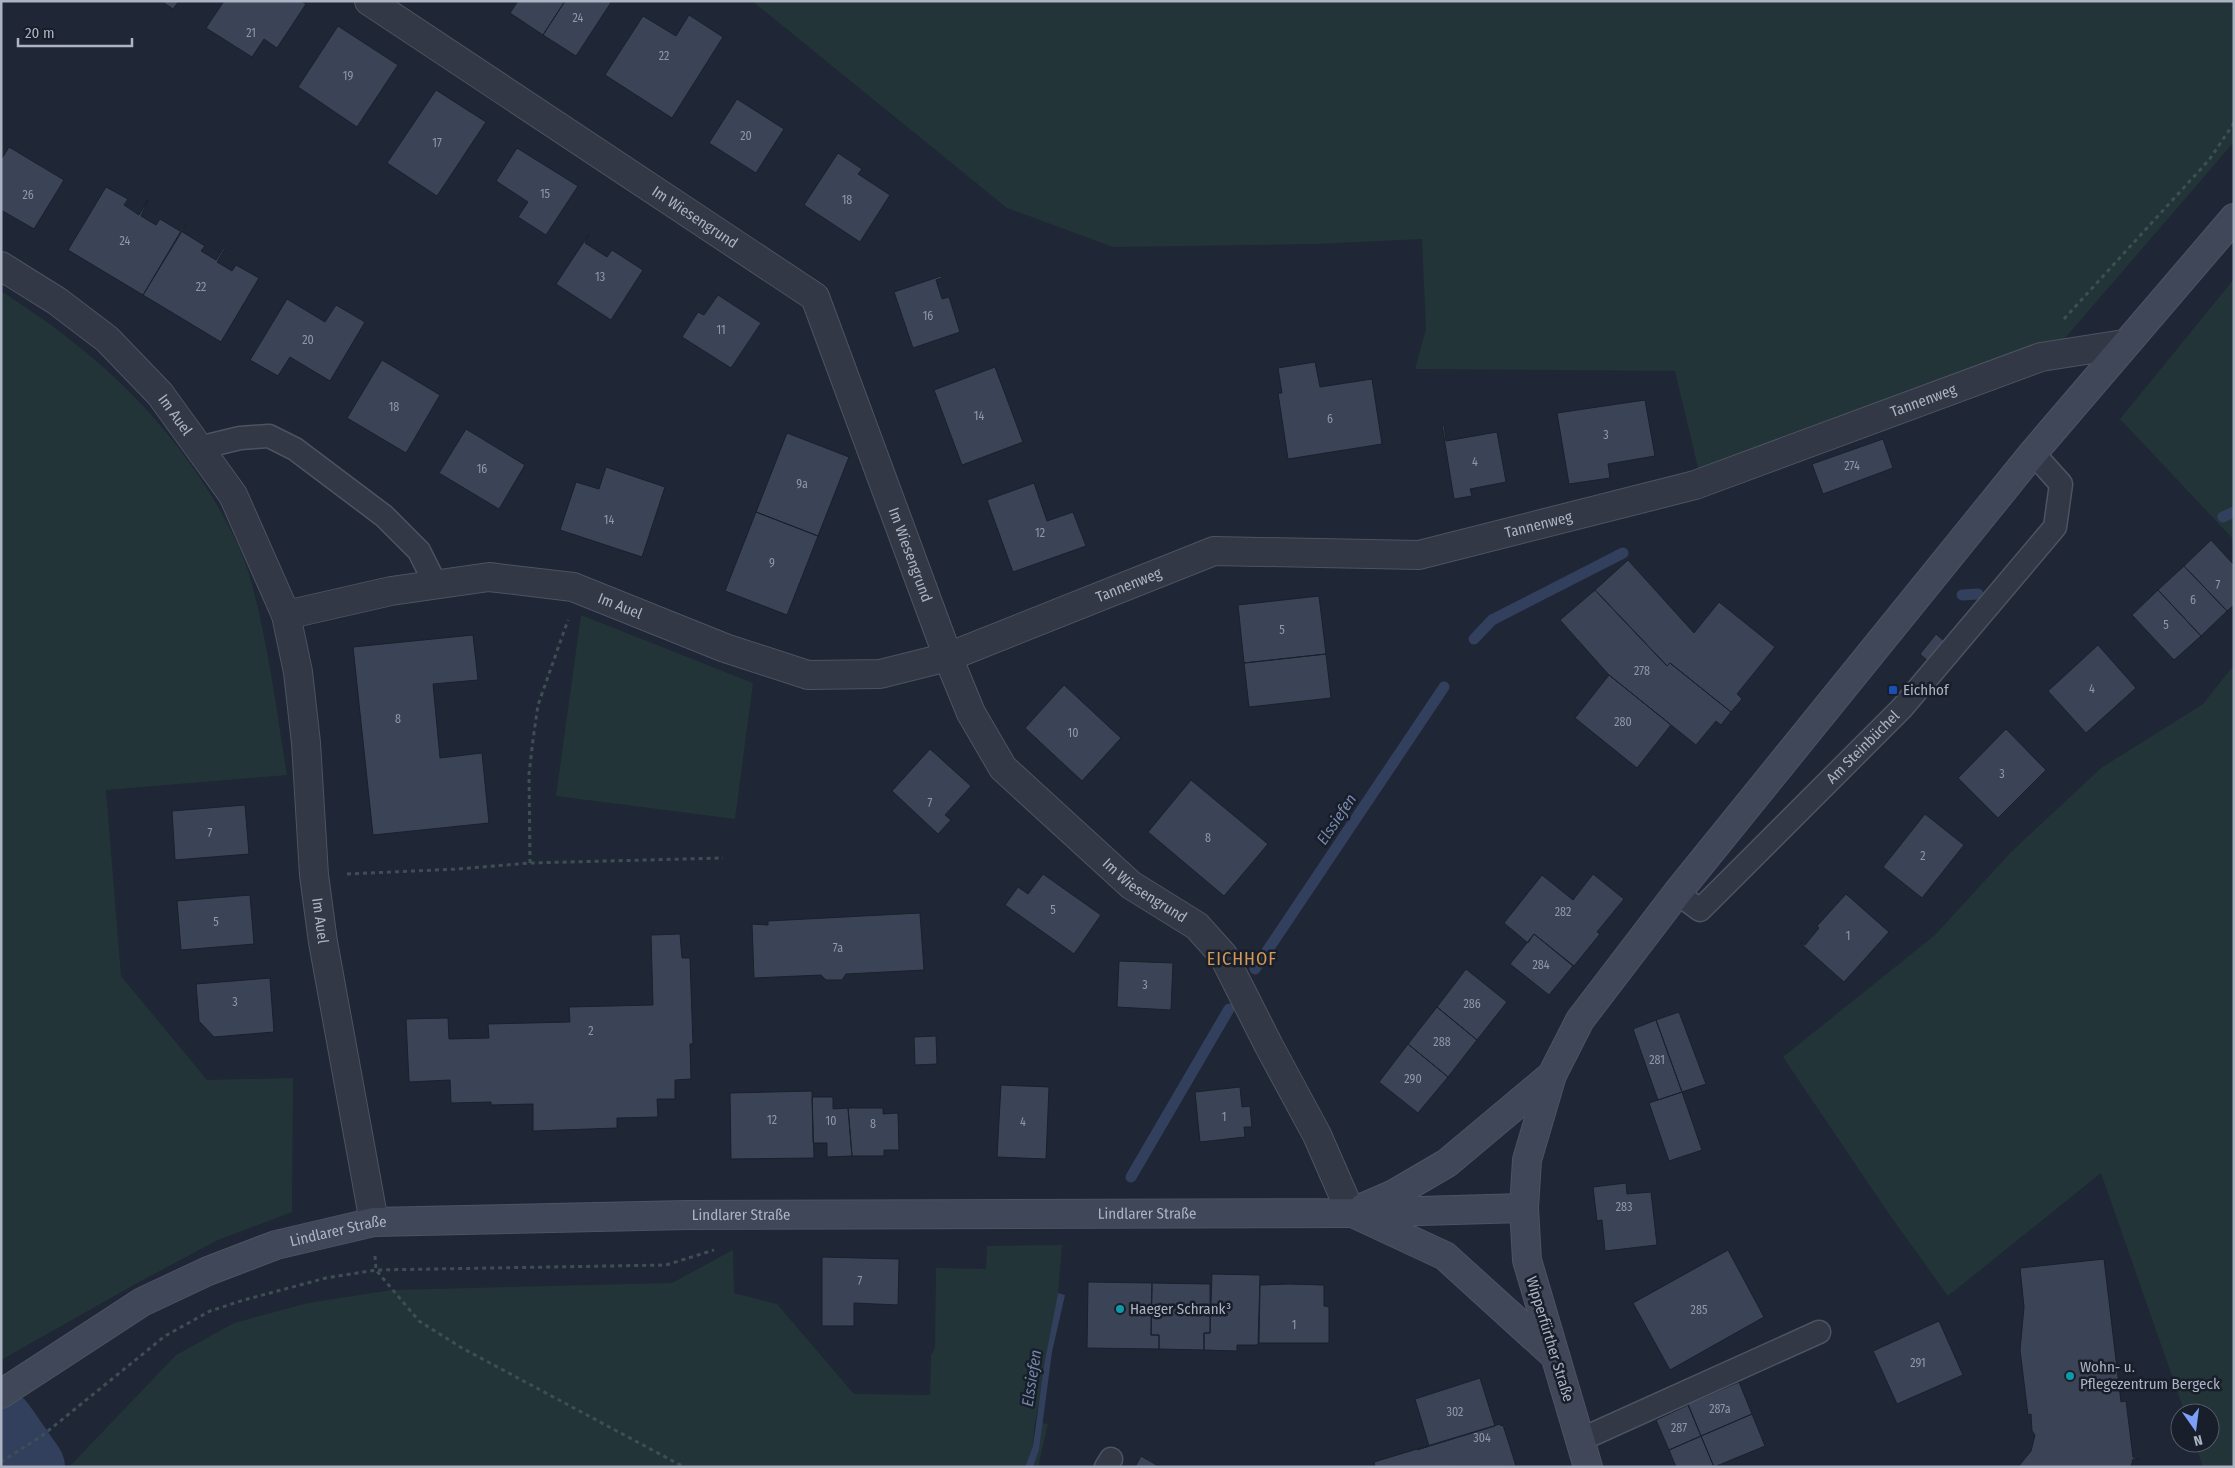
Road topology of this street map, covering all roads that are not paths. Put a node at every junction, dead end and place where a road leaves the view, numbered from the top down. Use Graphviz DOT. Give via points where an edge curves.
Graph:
graph roads {
  1 [pos="369,1"];
  2 [pos="2234,218"];
  3 [pos="1,266"];
  4 [pos="2124,344"];
  5 [pos="199,448"];
  6 [pos="2033,453"];
  7 [pos="436,585"];
  8 [pos="286,615"];
  9 [pos="948,657"];
  10 [pos="1678,893"];
  11 [pos="1552,1076"];
  12 [pos="1524,1208"];
  13 [pos="1351,1213"];
  14 [pos="374,1222"];
  15 [pos="1819,1332"];
  16 [pos="1555,1356"];
  17 [pos="10,1388"];
  18 [pos="1580,1440"];
  19 [pos="1588,1467"];
  1 -- 9 [label="street, Im Wiesengrund" via="815,297"];
  2 -- 4 [label="main road"];
  3 -- 5 [label="street, Im Auel" via="57,301 107,339 160,394"];
  4 -- 6 [label="main road"];
  4 -- 9 [label="street, Tannenweg" via="2041,357 1695,485 1418,556 1214,551"];
  5 -- 7 [label="lane" via="240,438 269,436 295,449 384,516 419,551"];
  5 -- 8 [label="street, Im Auel" via="233,495"];
  6 -- 10 [label="main road"];
  6 -- 10 [label="lane, Am Steinbüchel" via="2060,484 2055,527 1902,708 1700,910"];
  7 -- 8 [label="street, Im Auel" via="391,591"];
  7 -- 9 [label="street, Im Auel" via="489,577 573,587 726,648 808,675 880,674"];
  8 -- 14 [label="street, Im Auel" via="298,672 314,875 323,942"];
  9 -- 13 [label="street, Im Wiesengrund" via="971,712 1004,768 1131,885 1197,926 1223,955 1317,1135"];
  10 -- 11 [label="main road" via="1580,1020"];
  11 -- 12 [label="main road, Wipperfürther Straße" via="1527,1160"];
  11 -- 13 [label="main road" via="1447,1163 1394,1194"];
  12 -- 13 [label="main road, Lindlarer Straße"];
  12 -- 16 [label="main road, Wipperfürther Straße" via="1526,1260"];
  13 -- 14 [label="main road, Lindlarer Straße" via="734,1215"];
  13 -- 16 [label="main road" via="1445,1256"];
  14 -- 17 [label="main road, Lindlarer Straße" via="276,1245 208,1271 142,1302"];
  15 -- 18 [label="lane"];
  16 -- 18 [label="main road, Wipperfürther Straße"];
  18 -- 19 [label="main road, Wipperfürther Straße"];
}
